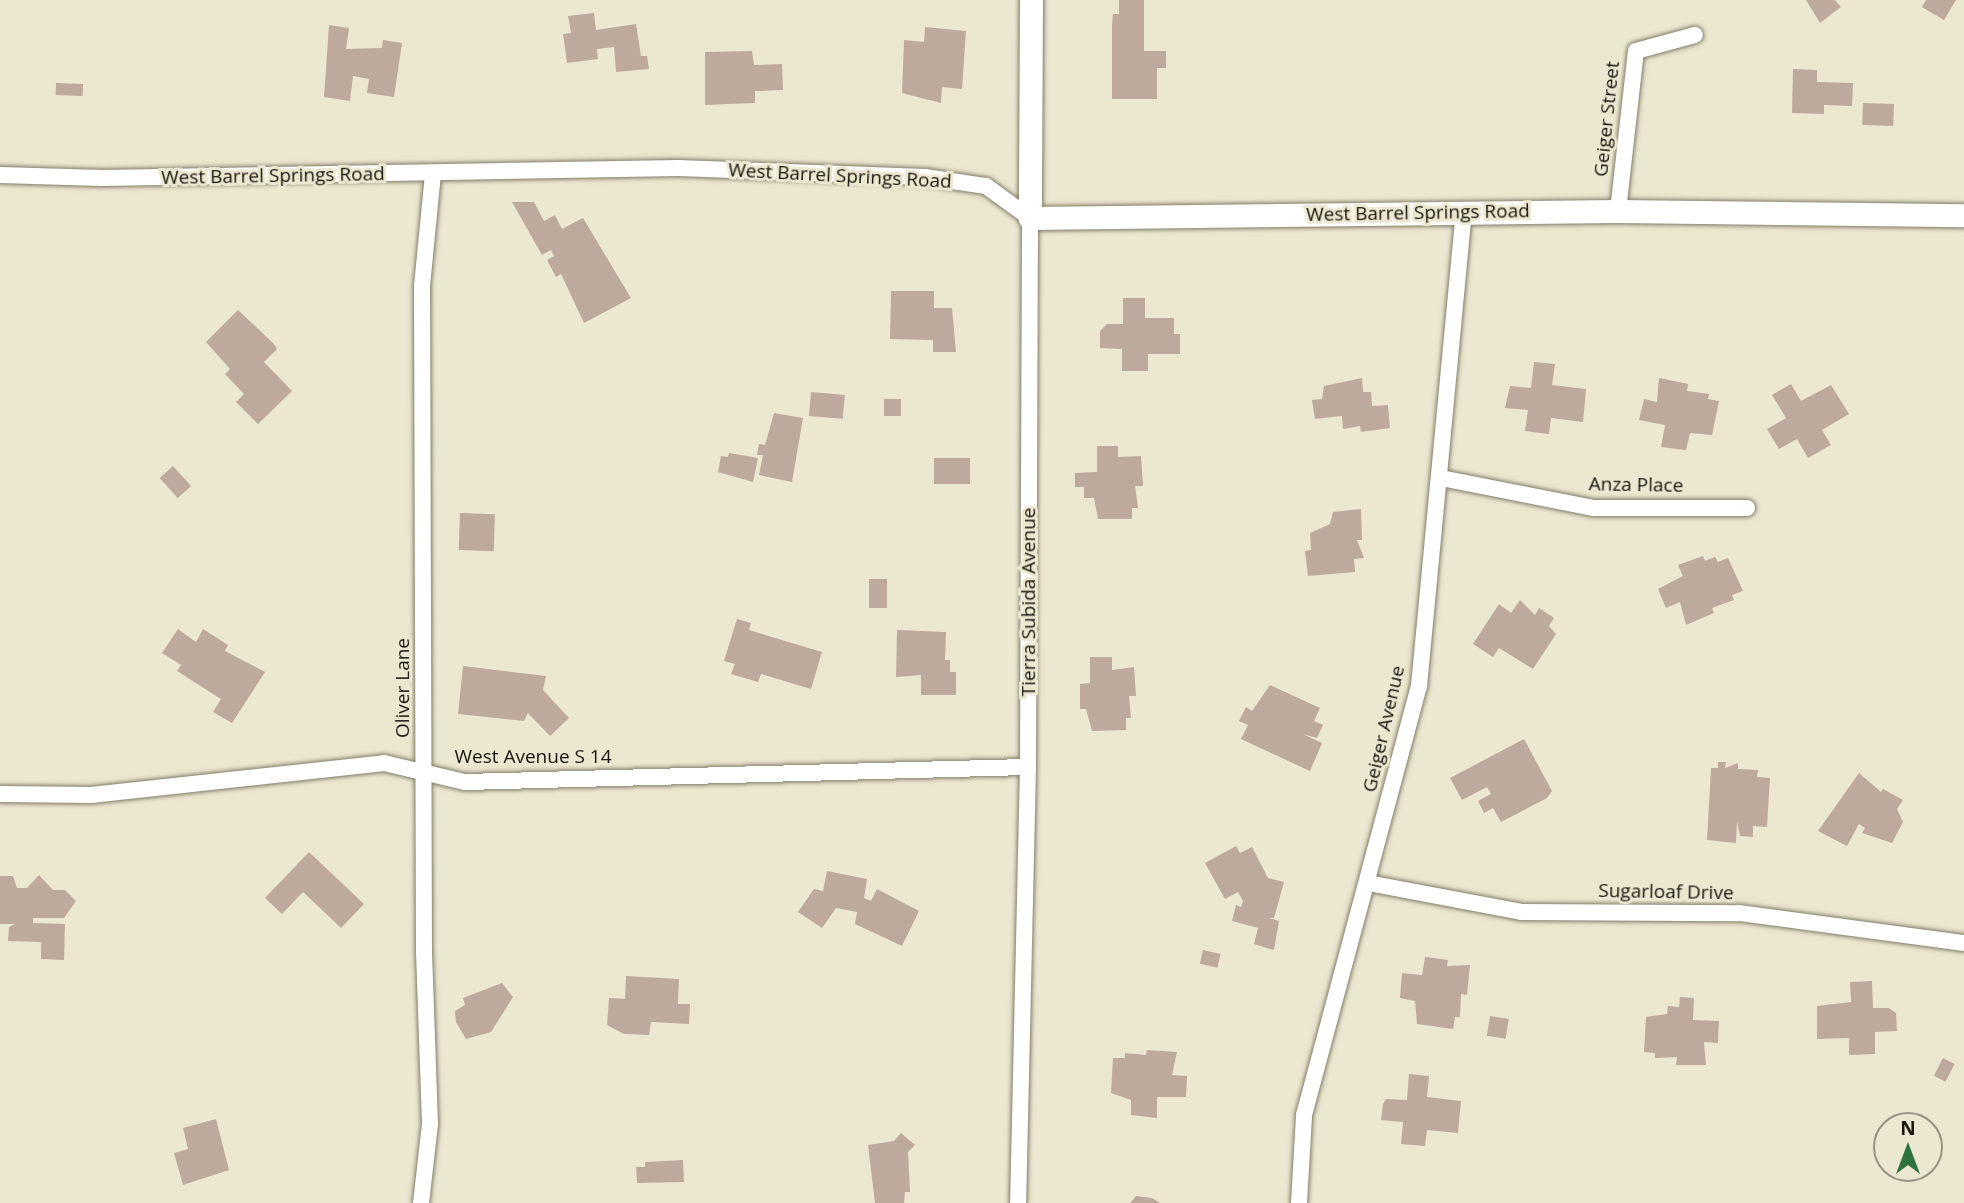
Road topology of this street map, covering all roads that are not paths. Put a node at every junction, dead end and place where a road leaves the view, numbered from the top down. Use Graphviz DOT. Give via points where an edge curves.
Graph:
graph roads {
  1 [pos="1031,0"];
  2 [pos="1695,34"];
  3 [pos="432,174"];
  4 [pos="0,175"];
  5 [pos="1618,211"];
  6 [pos="1464,213"];
  7 [pos="1964,215"];
  8 [pos="1030,218"];
  9 [pos="1441,478"];
  10 [pos="1747,508"];
  11 [pos="1028,767"];
  12 [pos="424,775"];
  13 [pos="0,794"];
  14 [pos="1368,883"];
  15 [pos="1964,943"];
  16 [pos="421,1203"];
  17 [pos="1018,1203"];
  18 [pos="1299,1203"];
  1 -- 8 [label="street, Tierra Subida Avenue"];
  2 -- 5 [label="street, Geiger Street" via="1636,51"];
  3 -- 4 [label="street, West Barrel Springs Road"];
  3 -- 8 [label="street, West Barrel Springs Road" via="678,168 925,177 986,186"];
  3 -- 12 [label="street, Oliver Lane" via="422,286"];
  5 -- 6 [label="street, West Barrel Springs Road"];
  5 -- 7 [label="street, West Barrel Springs Road"];
  6 -- 8 [label="street, West Barrel Springs Road"];
  6 -- 9 [label="street, Geiger Avenue"];
  8 -- 11 [label="street, Tierra Subida Avenue"];
  9 -- 10 [label="street, Anza Place" via="1594,508"];
  9 -- 14 [label="street, Geiger Avenue" via="1419,686"];
  11 -- 12 [label="street, West Avenue S 14" via="465,782"];
  11 -- 17 [label="street, Tierra Subida Avenue"];
  12 -- 13 [label="street, West Avenue S 14" via="384,763 91,795"];
  12 -- 16 [label="street, Oliver Lane" via="429,1124"];
  14 -- 15 [label="street, Sugarloaf Drive" via="1521,912 1739,913"];
  14 -- 18 [label="street, Geiger Avenue" via="1304,1115"];
}
